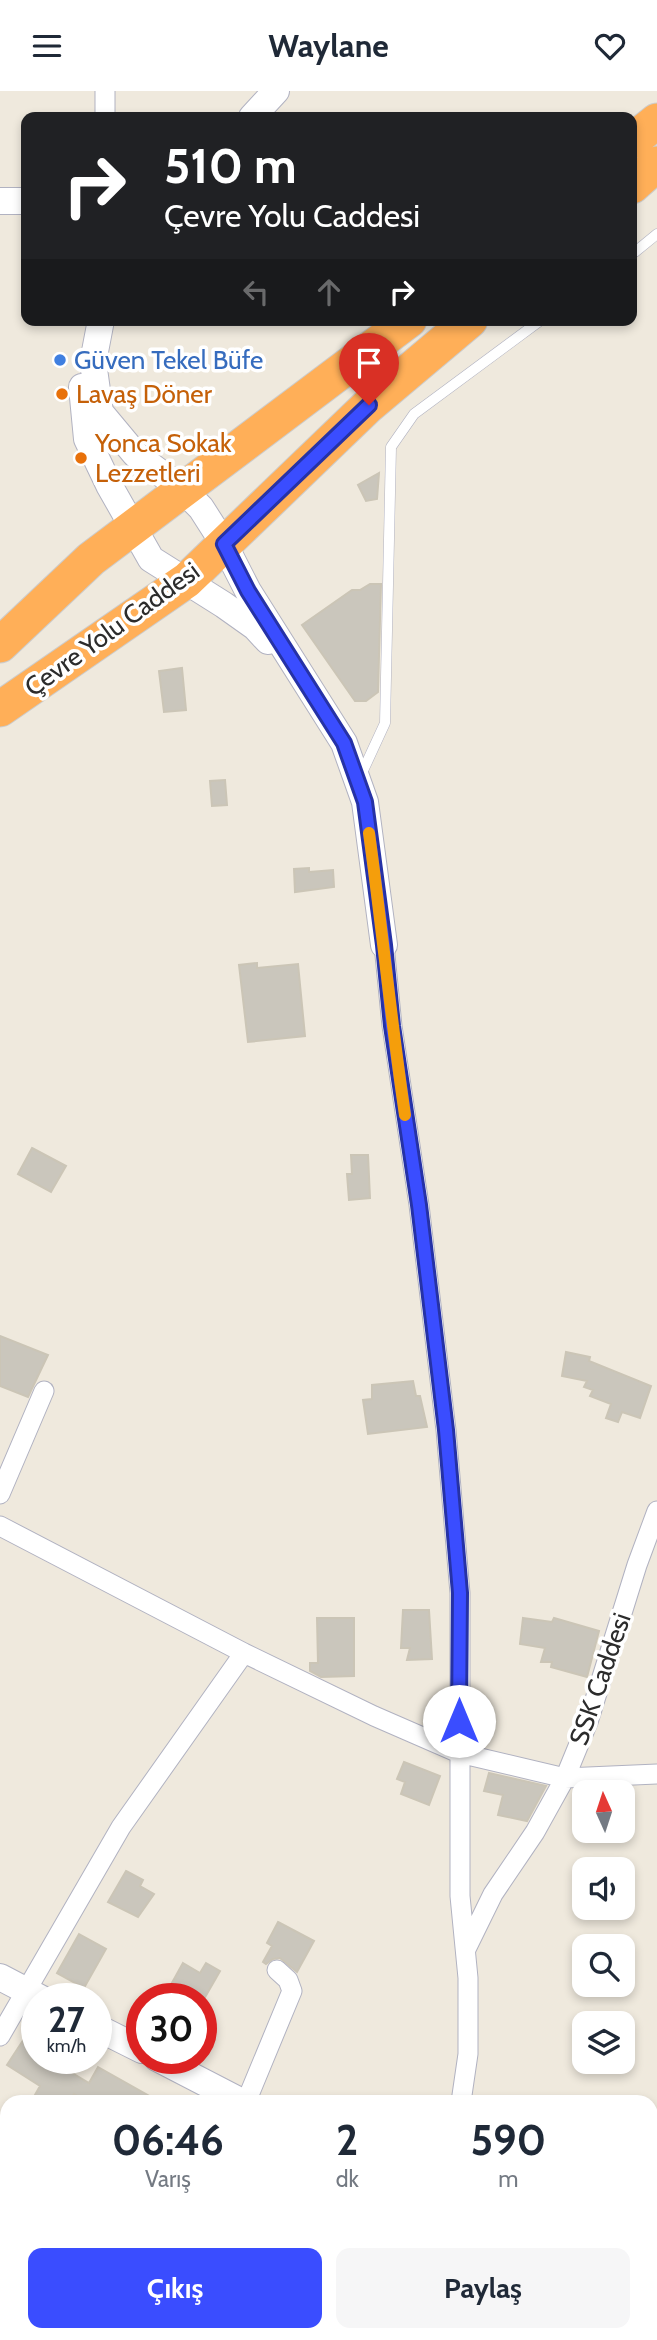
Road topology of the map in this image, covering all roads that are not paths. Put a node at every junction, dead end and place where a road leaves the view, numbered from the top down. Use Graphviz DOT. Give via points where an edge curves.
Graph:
graph roads {
  1 [pos="105,91"];
  2 [pos="276,91"];
  3 [pos="105,112"];
  4 [pos="257,112"];
  5 [pos="657,121"];
  6 [pos="637,137"];
  7 [pos="657,165"];
  8 [pos="637,181"];
  9 [pos="0,201"];
  10 [pos="21,201"];
  11 [pos="657,234"];
  12 [pos="637,250"];
  13 [pos="99,326"];
  14 [pos="100,326"];
  15 [pos="401,326"];
  16 [pos="463,326"];
  17 [pos="533,326"];
  18 [pos="183,489"];
  19 [pos="133,527"];
  20 [pos="224,544"];
  21 [pos="187,580"];
  22 [pos="0,645"];
  23 [pos="300,676"];
  24 [pos="0,709"];
  25 [pos="358,782"];
  26 [pos="384,945"];
  27 [pos="44,1391"];
  28 [pos="0,1494"];
  29 [pos="657,1511"];
  30 [pos="0,1526"];
  31 [pos="244,1653"];
  32 [pos="458,1753"];
  33 [pos="657,1774"];
  34 [pos="565,1778"];
  35 [pos="466,1950"];
  36 [pos="277,1971"];
  37 [pos="0,1977"];
  38 [pos="41,1983"];
  39 [pos="21,1988"];
  40 [pos="21,2011"];
  41 [pos="0,2036"];
  42 [pos="183,2074"];
  43 [pos="211,2095"];
  44 [pos="247,2095"];
  45 [pos="462,2095"];
  1 -- 3 [label="street"];
  2 -- 4 [label="street"];
  5 -- 6 [label="highway"];
  7 -- 8 [label="highway"];
  9 -- 10 [label="street"];
  11 -- 12 [label="lane"];
  13 -- 19 [label="street" via="80,391 87,439"];
  14 -- 18 [label="street" via="93,362 100,412 135,454"];
  15 -- 18 [label="highway, Çevre Yolu Caddesi"];
  16 -- 20 [label="highway, Çevre Yolu Caddesi" via="369,405"];
  17 -- 25 [label="lane" via="414,414 391,447 385,723"];
  18 -- 19 [label="highway, Çevre Yolu Caddesi"];
  18 -- 20 [label="street"];
  19 -- 21 [label="street" via="151,559"];
  19 -- 22 [label="highway, Çevre Yolu Caddesi" via="91,559"];
  20 -- 21 [label="highway, Çevre Yolu Caddesi"];
  20 -- 23 [label="street"];
  21 -- 23 [label="street" via="256,627"];
  21 -- 24 [label="highway, Çevre Yolu Caddesi"];
  23 -- 25 [label="street" via="344,743"];
  25 -- 26 [label="street" via="365,802"];
  26 -- 32 [label="street" via="446,1430 460,1593"];
  27 -- 28 [label="street"];
  29 -- 34 [label="street, SSK Caddesi" via="588,1722"];
  30 -- 31 [label="street"];
  31 -- 32 [label="street"];
  31 -- 38 [label="street" via="121,1827"];
  32 -- 34 [label="street"];
  32 -- 35 [label="street" via="460,1896"];
  33 -- 34 [label="street"];
  34 -- 35 [label="street, SSK Caddesi" via="493,1894"];
  35 -- 45 [label="street" via="468,2054"];
  36 -- 44 [label="street" via="292,1991"];
  37 -- 39 [label="street"];
  40 -- 41 [label="street"];
  42 -- 43 [label="street"];
}
